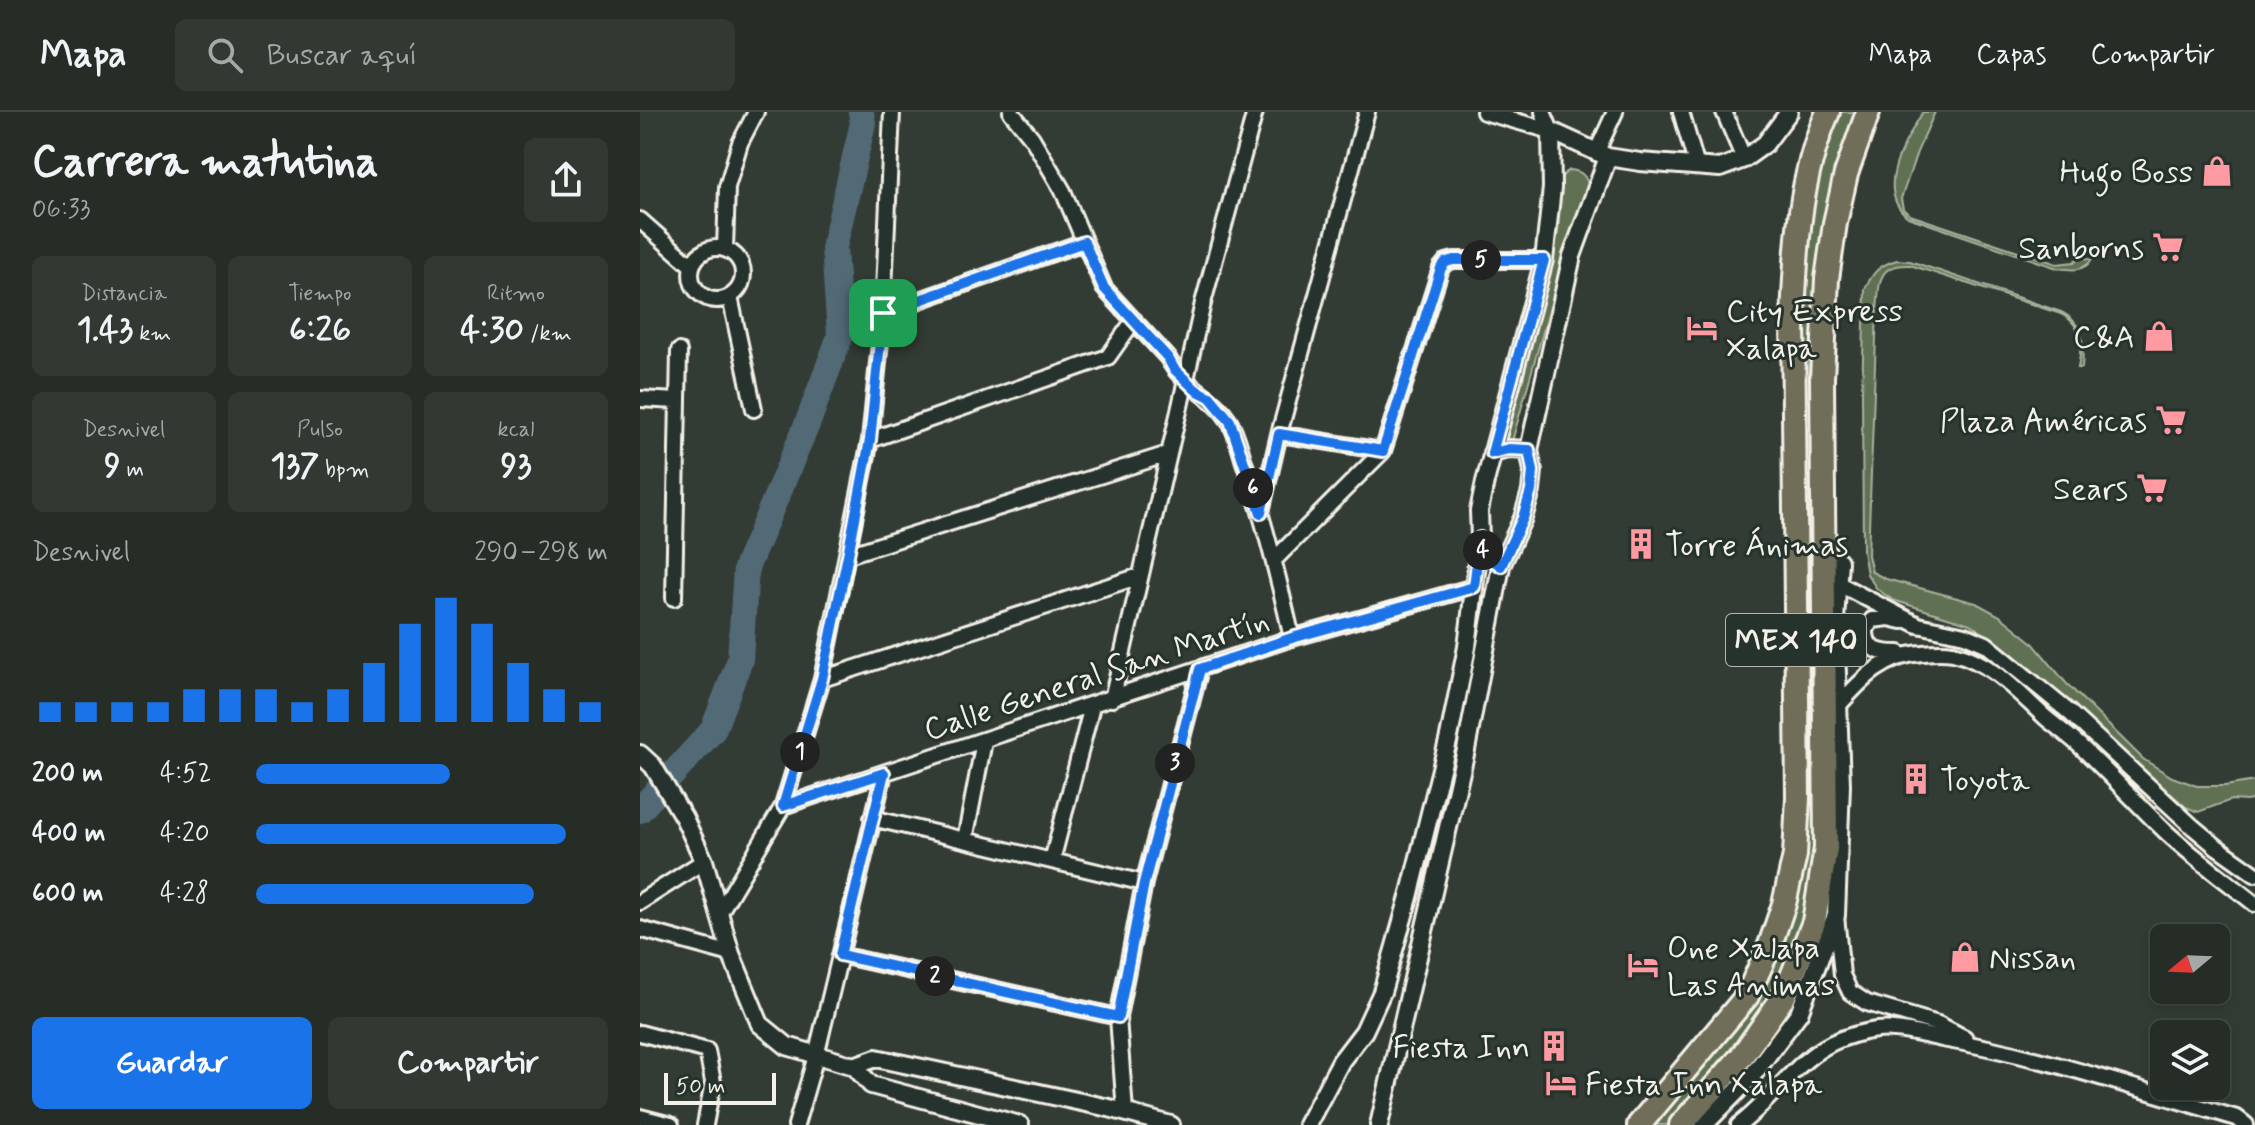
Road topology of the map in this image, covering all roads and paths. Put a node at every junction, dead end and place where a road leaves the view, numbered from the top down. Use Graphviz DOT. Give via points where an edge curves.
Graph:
graph roads {
  1 [pos="756,112"];
  2 [pos="892,112"];
  3 [pos="1011,112"];
  4 [pos="1255,112"];
  5 [pos="1367,112"];
  6 [pos="1484,112"];
  7 [pos="1543,112"];
  8 [pos="1615,112"];
  9 [pos="1681,112"];
  10 [pos="1724,112"];
  11 [pos="1789,112"];
  12 [pos="1828,112"];
  13 [pos="1868,112"];
  14 [pos="1876,112"];
  15 [pos="1551,131"];
  16 [pos="1853,154"];
  17 [pos="1602,155"];
  18 [pos="1744,159"];
  19 [pos="1697,167"];
  20 [pos="640,220"];
  21 [pos="1084,242"];
  22 [pos="725,249"];
  23 [pos="1544,260"];
  24 [pos="692,266"];
  25 [pos="1827,279"];
  26 [pos="730,297"];
  27 [pos="883,313"];
  28 [pos="1134,320"];
  29 [pos="679,351"];
  30 [pos="640,399"];
  31 [pos="677,401"];
  32 [pos="754,409"];
  33 [pos="1279,434"];
  34 [pos="870,440"];
  35 [pos="1529,450"];
  36 [pos="1383,451"];
  37 [pos="1492,453"];
  38 [pos="1168,454"];
  39 [pos="1261,513"];
  40 [pos="1480,538"];
  41 [pos="848,555"];
  42 [pos="1274,560"];
  43 [pos="1839,561"];
  44 [pos="1501,566"];
  45 [pos="1140,576"];
  46 [pos="1839,584"];
  47 [pos="1474,587"];
  48 [pos="674,598"];
  49 [pos="1918,625"];
  50 [pos="1292,638"];
  51 [pos="1908,654"];
  52 [pos="1200,669"];
  53 [pos="822,679"];
  54 [pos="1112,699"];
  55 [pos="1092,706"];
  56 [pos="1838,706"];
  57 [pos="984,741"];
  58 [pos="640,754"];
  59 [pos="884,773"];
  60 [pos="783,806"];
  61 [pos="872,818"];
  62 [pos="965,840"];
  63 [pos="704,861"];
  64 [pos="1052,861"];
  65 [pos="2255,874"];
  66 [pos="1144,883"];
  67 [pos="640,902"];
  68 [pos="2255,904"];
  69 [pos="720,912"];
  70 [pos="1836,915"];
  71 [pos="640,929"];
  72 [pos="731,954"];
  73 [pos="840,955"];
  74 [pos="1860,999"];
  75 [pos="1118,1017"];
  76 [pos="640,1033"];
  77 [pos="1851,1036"];
  78 [pos="1980,1045"];
  79 [pos="816,1056"];
  80 [pos="854,1066"];
  81 [pos="1125,1112"];
  82 [pos="640,1117"];
  83 [pos="671,1125"];
  84 [pos="705,1125"];
  85 [pos="796,1125"];
  86 [pos="1020,1125"];
  87 [pos="1171,1125"];
  88 [pos="1307,1125"];
  89 [pos="1379,1125"];
  90 [pos="1639,1125"];
  91 [pos="1681,1125"];
  92 [pos="1704,1125"];
  93 [pos="1739,1125"];
  94 [pos="2246,1125"];
  1 -- 22 [label="street" via="727,187"];
  2 -- 27 [label="street"];
  3 -- 21 [label="street" via="1063,191"];
  4 -- 38 [label="street, bridge"];
  5 -- 33 [label="street"];
  6 -- 15 [label="street"];
  7 -- 15 [label="street"];
  8 -- 17 [label="street"];
  9 -- 19 [label="street"];
  10 -- 18 [label="street"];
  11 -- 18 [label="street" via="1765,144"];
  12 -- 90 [label="highway, MEX 140" via="1806,177 1793,318 1795,855 1779,917 1747,996"];
  13 -- 16 [label="highway, MEX 140"];
  14 -- 16 [label="highway"];
  15 -- 17 [label="street"];
  15 -- 23 [label="street" via="1552,188"];
  16 -- 25 [label="highway, MEX 140"];
  17 -- 19 [label="street"];
  17 -- 35 [label="street" via="1572,256"];
  18 -- 19 [label="street" via="1720,168"];
  20 -- 24 [label="street"];
  21 -- 27 [label="street"];
  21 -- 28 [label="street" via="1104,288"];
  22 -- 24 [label="street" via="709,249"];
  22 -- 26 [label="street" via="743,267 741,285"];
  23 -- 36 [label="street" via="1446,262"];
  23 -- 37 [label="street"];
  24 -- 26 [label="street" via="697,291 712,300"];
  25 -- 43 [label="highway" via="1834,322"];
  25 -- 91 [label="highway, MEX 140" via="1822,378 1826,848 1814,922 1784,996 1741,1057"];
  26 -- 32 [label="street"];
  27 -- 34 [label="street"];
  28 -- 34 [label="street" via="1108,357"];
  28 -- 39 [label="street" via="1174,369 1230,421"];
  29 -- 31 [label="street"];
  30 -- 31 [label="street"];
  31 -- 48 [label="street"];
  33 -- 36 [label="street"];
  33 -- 39 [label="street"];
  34 -- 41 [label="street"];
  35 -- 37 [label="street"];
  35 -- 44 [label="street" via="1531,491"];
  36 -- 42 [label="street"];
  37 -- 40 [label="street" via="1479,511"];
  38 -- 41 [label="street"];
  38 -- 45 [label="street"];
  39 -- 42 [label="street"];
  40 -- 44 [label="street" via="1486,555"];
  40 -- 47 [label="street"];
  41 -- 53 [label="street"];
  42 -- 50 [label="street"];
  43 -- 46 [label="street"];
  44 -- 89 [label="street" via="1466,750"];
  45 -- 53 [label="street"];
  45 -- 54 [label="street"];
  46 -- 49 [label="street"];
  46 -- 56 [label="street"];
  47 -- 50 [label="street, Calle General San Martín"];
  47 -- 88 [label="street" via="1449,737 1382,992"];
  49 -- 51 [label="street" via="1889,618 1872,620 1866,629 1873,650"];
  49 -- 65 [label="street" via="1986,644 2069,712 2193,827"];
  50 -- 52 [label="street, Calle General San Martín"];
  51 -- 56 [label="street" via="1871,672"];
  51 -- 68 [label="street" via="1949,652 1986,667 2077,743 2170,835"];
  52 -- 54 [label="street, Calle General San Martín"];
  52 -- 66 [label="street"];
  53 -- 60 [label="street"];
  54 -- 55 [label="street, Calle General San Martín"];
  55 -- 57 [label="street, Calle General San Martín"];
  55 -- 64 [label="street"];
  56 -- 70 [label="street"];
  57 -- 59 [label="street, Calle General San Martín"];
  57 -- 62 [label="street"];
  58 -- 63 [label="street" via="653,766"];
  59 -- 60 [label="street, Calle General San Martín"];
  59 -- 61 [label="street"];
  60 -- 69 [label="street"];
  61 -- 62 [label="street"];
  61 -- 73 [label="street"];
  62 -- 64 [label="street"];
  63 -- 67 [label="street"];
  63 -- 69 [label="street"];
  64 -- 66 [label="street"];
  66 -- 75 [label="street"];
  69 -- 72 [label="street"];
  70 -- 74 [label="street" via="1842,975"];
  70 -- 92 [label="street" via="1799,1013 1752,1076"];
  71 -- 72 [label="street"];
  72 -- 79 [label="street" via="760,1024 787,1046"];
  73 -- 75 [label="street"];
  73 -- 79 [label="street"];
  74 -- 77 [label="street" via="1862,1019"];
  74 -- 78 [label="street" via="1938,1024"];
  75 -- 81 [label="street"];
  76 -- 84 [label="street" via="707,1051 713,1082"];
  77 -- 78 [label="street" via="1894,1030"];
  77 -- 93 [label="street" via="1798,1065"];
  78 -- 94 [label="street" via="2237,1118"];
  79 -- 80 [label="street"];
  79 -- 85 [label="street"];
  80 -- 81 [label="street" via="876,1058"];
  80 -- 86 [label="street" via="871,1085"];
  81 -- 87 [label="street"];
  82 -- 83 [label="street"];
}
